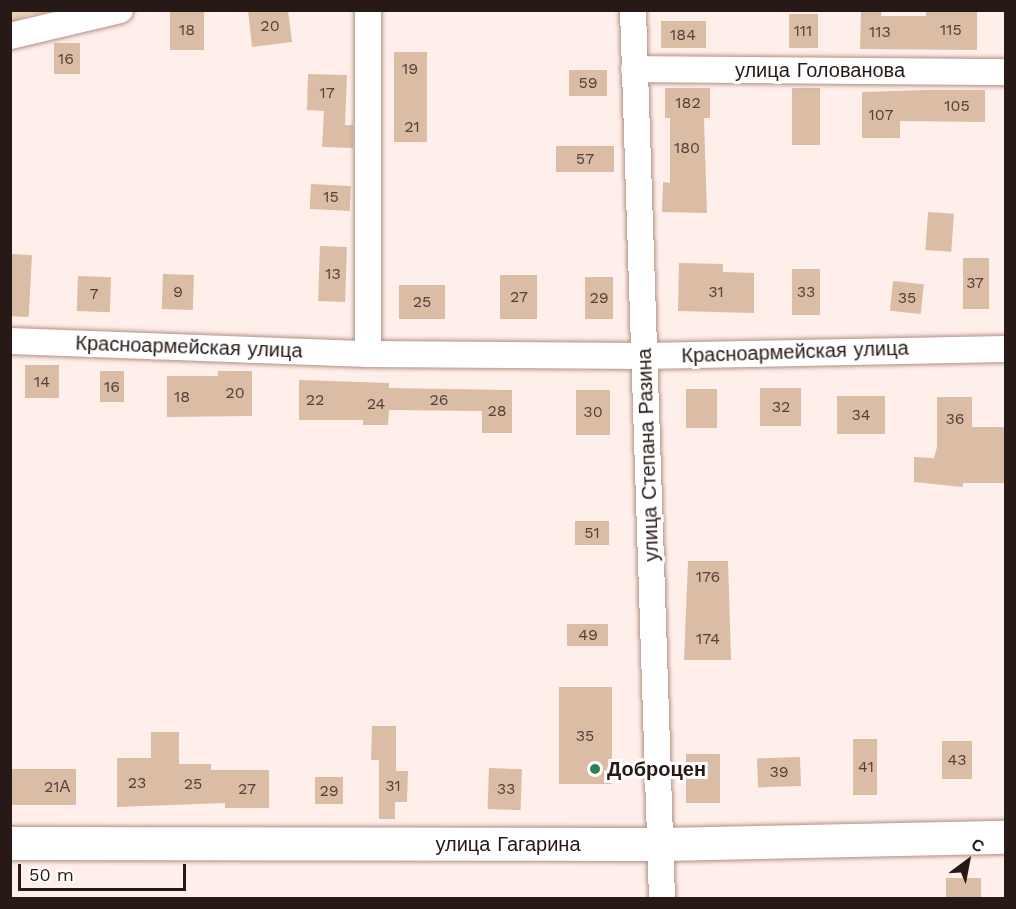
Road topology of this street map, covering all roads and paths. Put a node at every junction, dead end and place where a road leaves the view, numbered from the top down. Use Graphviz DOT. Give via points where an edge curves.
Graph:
graph roads {
  1 [pos="120,10"];
  2 [pos="368,10"];
  3 [pos="633,10"];
  4 [pos="10,36"];
  5 [pos="634,69"];
  6 [pos="1005,72"];
  7 [pos="10,341"];
  8 [pos="1005,349"];
  9 [pos="368,354"];
  10 [pos="644,356"];
  11 [pos="1005,837"];
  12 [pos="10,843"];
  13 [pos="663,844"];
  14 [pos="662,898"];
  1 -- 4 [label="street"];
  2 -- 9 [label="street"];
  3 -- 5 [label="street, улица Степана Разина"];
  5 -- 6 [label="street, улица Голованова"];
  5 -- 10 [label="street, улица Степана Разина"];
  7 -- 9 [label="street, Красноармейская улица"];
  8 -- 10 [label="street, Красноармейская улица"];
  9 -- 10 [label="street, Красноармейская улица"];
  10 -- 13 [label="street, улица Степана Разина"];
  11 -- 13 [label="main road, улица Гагарина"];
  12 -- 13 [label="main road, улица Гагарина"];
  13 -- 14 [label="street, улица Степана Разина"];
}
